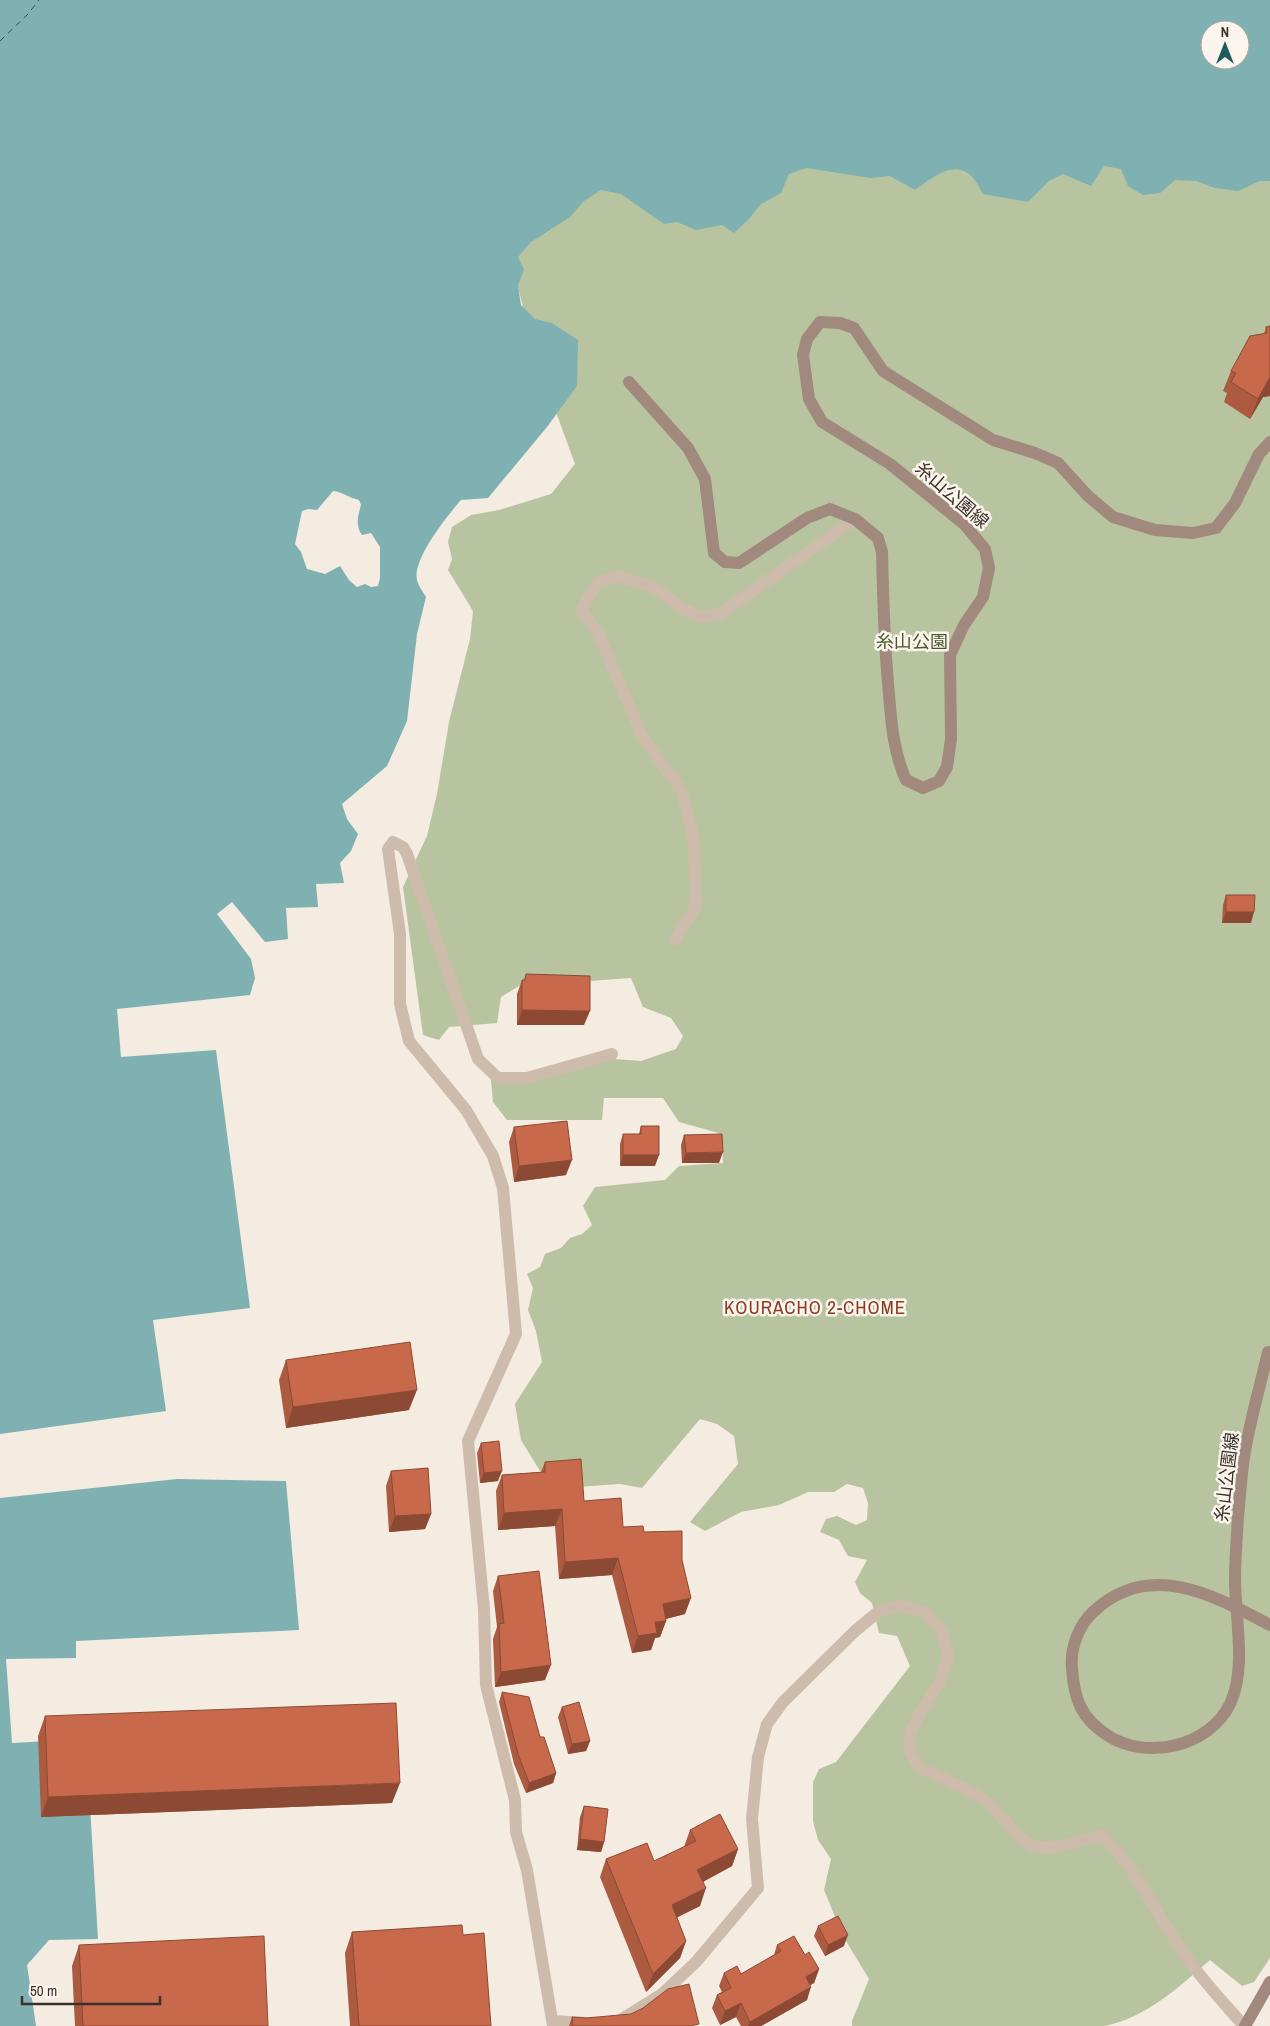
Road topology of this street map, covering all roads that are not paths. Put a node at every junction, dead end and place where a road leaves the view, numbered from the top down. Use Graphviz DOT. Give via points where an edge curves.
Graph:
graph roads {
  1 [pos="629,382"];
  2 [pos="1270,442"];
  3 [pos="855,519"];
  4 [pos="675,940"];
  5 [pos="612,1054"];
  6 [pos="1268,1352"];
  7 [pos="1270,1625"];
  8 [pos="1270,1982"];
  9 [pos="553,2024"];
  10 [pos="1244,2026"];
  1 -- 3 [label="main road, 糸山公園線" via="688,448 705,479 714,553 725,562 739,563 807,518 830,509"];
  2 -- 3 [label="main road, 糸山公園線" via="1259,454 1235,503 1216,528 1193,533 1154,530 1113,518 1058,463 1035,452 993,440 883,370 854,328 820,322 807,339 804,355 809,399 822,422 890,464 964,524 985,549 989,568 984,597 964,625 950,655 948,767 939,781 923,788 906,780 897,761 884,642 882,552 878,538"];
  3 -- 4 [label="street" via="720,614 702,617 683,609 653,587 618,576 597,583 581,610 599,635 642,736 682,792 694,841 696,906"];
  5 -- 9 [label="street" via="527,1078 498,1078 478,1059 407,854 403,847 393,842 388,849 400,934 400,1004 409,1041 466,1110 493,1156 503,1188 516,1334 468,1441 484,1609 486,1684 515,1800 516,1832 528,1870"];
  6 -- 7 [label="main road, 糸山公園線" via="1244,1457 1235,1579 1238,1635 1238,1670 1230,1703 1204,1733 1164,1748 1115,1741 1096,1728 1080,1710 1071,1662 1076,1639 1085,1619 1105,1600 1127,1589 1180,1586 1228,1603"];
  8 -- 10 [label="main road"];
  9 -- 10 [label="street" via="624,2019 662,1994 696,1962 758,1888 752,1819 758,1757 768,1724 784,1702 855,1631 878,1612 900,1605 924,1612 930,1618 942,1631 948,1656 939,1684 910,1734 910,1752 920,1768 968,1790 991,1805 1020,1838 1036,1847 1056,1847 1102,1835 1126,1864 1185,1956"];
}
